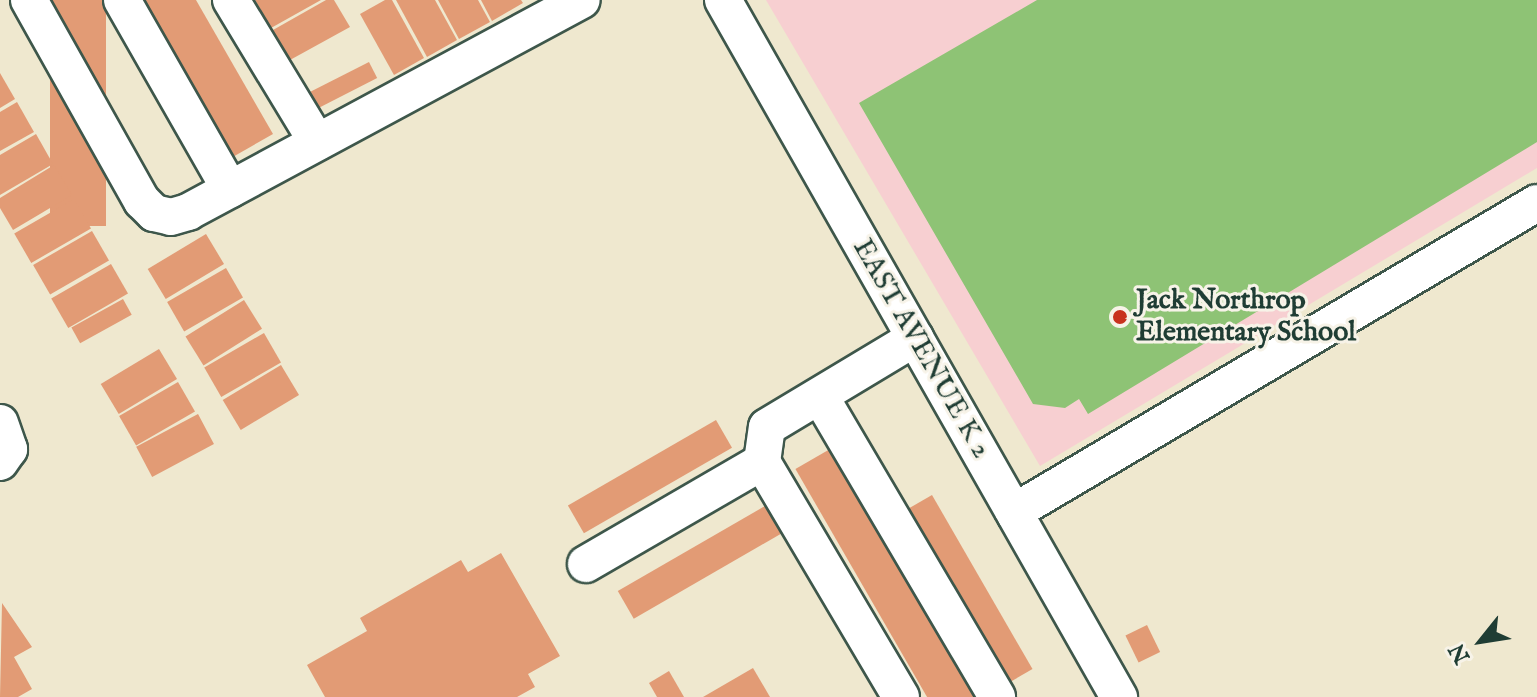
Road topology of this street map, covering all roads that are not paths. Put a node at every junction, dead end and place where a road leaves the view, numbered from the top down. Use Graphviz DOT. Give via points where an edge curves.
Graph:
graph roads {
  1 [pos="29,0"];
  2 [pos="122,0"];
  3 [pos="231,0"];
  4 [pos="581,0"];
  5 [pos="723,0"];
  6 [pos="317,142"];
  7 [pos="230,189"];
  8 [pos="1537,203"];
  9 [pos="915,338"];
  10 [pos="827,392"];
  11 [pos="0,423"];
  12 [pos="0,462"];
  13 [pos="762,462"];
  14 [pos="1014,512"];
  15 [pos="586,564"];
  16 [pos="901,697"];
  17 [pos="997,697"];
  18 [pos="1119,697"];
  1 -- 7 [label="street" via="142,201 154,213 171,217"];
  2 -- 7 [label="street"];
  3 -- 6 [label="street"];
  4 -- 6 [label="street"];
  5 -- 9 [label="street, EAST AVENUE K 2"];
  6 -- 7 [label="street"];
  8 -- 14 [label="street"];
  9 -- 10 [label="street"];
  9 -- 14 [label="street, EAST AVENUE K 2"];
  10 -- 13 [label="street" via="767,427"];
  10 -- 17 [label="street" via="824,403"];
  11 -- 12 [label="street" via="9,449"];
  13 -- 15 [label="street"];
  13 -- 16 [label="street"];
  14 -- 18 [label="street, EAST AVENUE K 2"];
}
